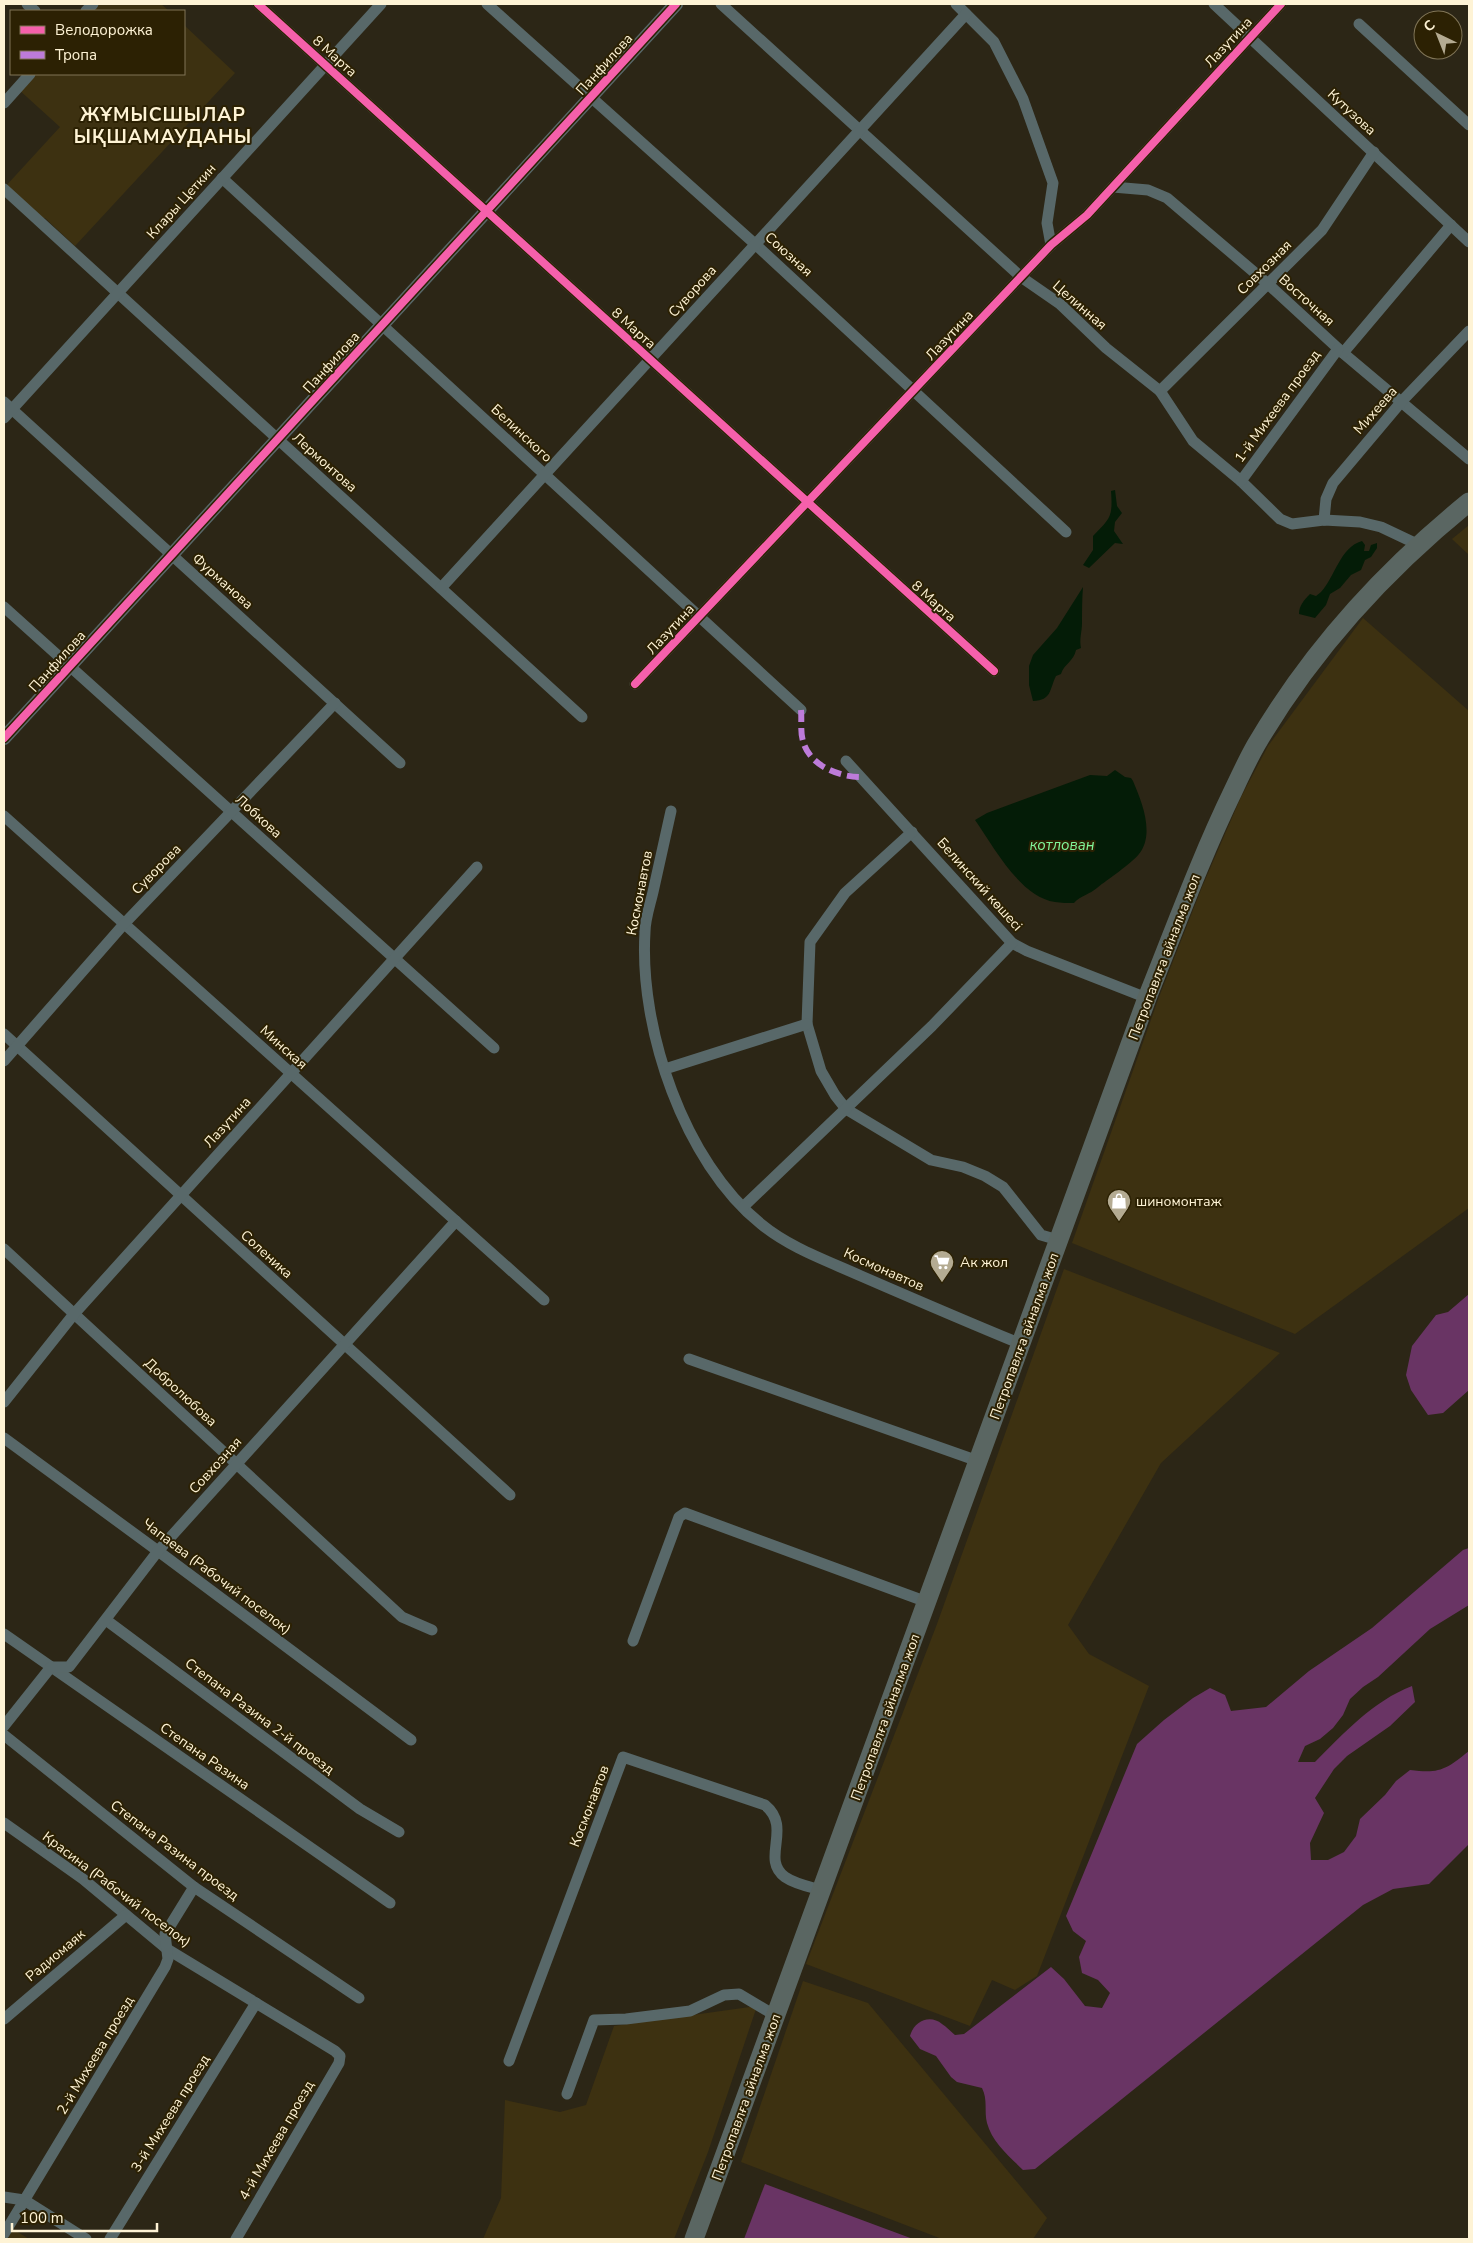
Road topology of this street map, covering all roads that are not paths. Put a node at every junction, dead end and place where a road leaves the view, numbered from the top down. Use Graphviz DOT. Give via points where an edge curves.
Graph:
graph roads {
  1 [pos="258,4"];
  2 [pos="381,4"];
  3 [pos="487,4"];
  4 [pos="676,4"];
  5 [pos="721,4"];
  6 [pos="956,4"];
  7 [pos="1214,4"];
  8 [pos="1281,4"];
  9 [pos="966,14"];
  10 [pos="1359,24"];
  11 [pos="1250,36"];
  12 [pos="325,65"];
  13 [pos="29,75"];
  14 [pos="590,97"];
  15 [pos="4,103"];
  16 [pos="1469,124"];
  17 [pos="860,130"];
  18 [pos="1374,152"];
  19 [pos="222,178"];
  20 [pos="1113,187"];
  21 [pos="4,189"];
  22 [pos="486,211"];
  23 [pos="1451,225"];
  24 [pos="1469,242"];
  25 [pos="755,244"];
  26 [pos="1051,245"];
  27 [pos="1021,277"];
  28 [pos="1268,284"];
  29 [pos="117,294"];
  30 [pos="382,325"];
  31 [pos="1469,331"];
  32 [pos="1340,351"];
  33 [pos="650,359"];
  34 [pos="914,390"];
  35 [pos="1160,391"];
  36 [pos="1402,401"];
  37 [pos="8,405"];
  38 [pos="4,418"];
  39 [pos="277,439"];
  40 [pos="1469,459"];
  41 [pos="545,474"];
  42 [pos="1240,481"];
  43 [pos="808,502"];
  44 [pos="1469,502"];
  45 [pos="1324,520"];
  46 [pos="1066,532"];
  47 [pos="1419,546"];
  48 [pos="172,554"];
  49 [pos="441,588"];
  50 [pos="4,607"];
  51 [pos="700,616"];
  52 [pos="70,666"];
  53 [pos="994,672"];
  54 [pos="635,684"];
  55 [pos="335,703"];
  56 [pos="801,710"];
  57 [pos="582,717"];
  58 [pos="4,738"];
  59 [pos="846,761"];
  60 [pos="400,763"];
  61 [pos="671,811"];
  62 [pos="231,812"];
  63 [pos="4,816"];
  64 [pos="912,832"];
  65 [pos="477,867"];
  66 [pos="124,924"];
  67 [pos="1012,943"];
  68 [pos="394,959"];
  69 [pos="1147,998"];
  70 [pos="807,1024"];
  71 [pos="4,1034"];
  72 [pos="17,1046"];
  73 [pos="494,1048"];
  74 [pos="4,1061"];
  75 [pos="665,1069"];
  76 [pos="291,1073"];
  77 [pos="846,1108"];
  78 [pos="180,1196"];
  79 [pos="743,1207"];
  80 [pos="456,1221"];
  81 [pos="1058,1240"];
  82 [pos="4,1249"];
  83 [pos="544,1300"];
  84 [pos="74,1314"];
  85 [pos="1021,1344"];
  86 [pos="344,1345"];
  87 [pos="690,1359"];
  88 [pos="4,1402"];
  89 [pos="4,1438"];
  90 [pos="978,1461"];
  91 [pos="236,1464"];
  92 [pos="510,1495"];
  93 [pos="158,1551"];
  94 [pos="927,1602"];
  95 [pos="106,1620"];
  96 [pos="432,1630"];
  97 [pos="4,1634"];
  98 [pos="633,1641"];
  99 [pos="51,1667"];
  100 [pos="4,1726"];
  101 [pos="4,1735"];
  102 [pos="411,1740"];
  103 [pos="4,1823"];
  104 [pos="399,1832"];
  105 [pos="194,1887"];
  106 [pos="821,1890"];
  107 [pos="390,1903"];
  108 [pos="126,1915"];
  109 [pos="167,1949"];
  110 [pos="359,1998"];
  111 [pos="256,2003"];
  112 [pos="776,2016"];
  113 [pos="4,2018"];
  114 [pos="340,2056"];
  115 [pos="509,2061"];
  116 [pos="567,2094"];
  117 [pos="4,2197"];
  118 [pos="24,2200"];
  119 [pos="4,2234"];
  120 [pos="86,2239"];
  121 [pos="110,2239"];
  122 [pos="236,2239"];
  123 [pos="694,2239"];
  1 -- 12 [label="street, 8 Марта"];
  2 -- 12 [label="street, Клары Цеткин"];
  3 -- 14 [label="street, Союзная"];
  4 -- 14 [label="street, Панфилова"];
  5 -- 17 [label="street, Целинная"];
  6 -- 9 [label="street"];
  7 -- 11 [label="street, Кутузова"];
  8 -- 11 [label="street, Лазутина"];
  9 -- 17 [label="street, Суворова"];
  9 -- 26 [label="street" via="994,42 1023,99 1053,183 1047,224"];
  10 -- 16 [label="street"];
  11 -- 18 [label="street, Кутузова"];
  11 -- 20 [label="street, Лазутина"];
  12 -- 19 [label="street, Клары Цеткин"];
  12 -- 22 [label="street, 8 Марта"];
  13 -- 15 [label="street"];
  14 -- 22 [label="street, Панфилова"];
  14 -- 25 [label="street, Союзная"];
  17 -- 25 [label="street, Суворова"];
  17 -- 27 [label="street, Целинная"];
  18 -- 23 [label="street, Кутузова"];
  18 -- 28 [label="street, Совхозная" via="1322,230"];
  19 -- 29 [label="street, Клары Цеткин"];
  19 -- 30 [label="street, Белинского"];
  20 -- 26 [label="street, Лазутина" via="1087,215"];
  20 -- 28 [label="street, Восточная" via="1148,190 1167,198"];
  21 -- 29 [label="street, Лермонтова"];
  22 -- 30 [label="street, Панфилова"];
  22 -- 33 [label="street, 8 Марта"];
  23 -- 24 [label="street, Кутузова"];
  23 -- 32 [label="street, 1-й Михеева проезд"];
  25 -- 33 [label="street, Суворова"];
  25 -- 34 [label="street, Союзная"];
  26 -- 27 [label="street, Лазутина"];
  27 -- 34 [label="street, Лазутина"];
  27 -- 35 [label="street, Целинная" via="1060,304 1106,348"];
  28 -- 32 [label="street, Восточная"];
  28 -- 35 [label="street, Совхозная"];
  29 -- 37 [label="street, Клары Цеткин"];
  29 -- 39 [label="street, Лермонтова"];
  30 -- 39 [label="street, Панфилова"];
  30 -- 41 [label="street, Белинского"];
  31 -- 36 [label="street, Михеева"];
  32 -- 36 [label="street, Восточная"];
  32 -- 42 [label="street, 1-й Михеева проезд"];
  33 -- 41 [label="street, Суворова"];
  33 -- 43 [label="street, 8 Марта"];
  34 -- 43 [label="street, Лазутина"];
  34 -- 46 [label="street, Союзная"];
  35 -- 42 [label="street, Целинная" via="1193,441"];
  36 -- 40 [label="street, Восточная"];
  36 -- 45 [label="street, Михеева" via="1333,483 1326,499"];
  37 -- 38 [label="street, Клары Цеткин"];
  37 -- 48 [label="street, Фурманова"];
  39 -- 48 [label="street, Панфилова"];
  39 -- 49 [label="street, Лермонтова"];
  41 -- 49 [label="street, Суворова"];
  41 -- 51 [label="street, Белинского"];
  42 -- 45 [label="street, Целинная" via="1286,523"];
  43 -- 51 [label="street, Лазутина"];
  43 -- 53 [label="street, 8 Марта"];
  44 -- 47 [label="highway, Петропавлға айналма жол"];
  45 -- 47 [label="street, Целинная" via="1381,527"];
  47 -- 69 [label="highway, Петропавлға айналма жол" via="1328,640 1288,693 1255,746 1220,818"];
  48 -- 52 [label="street, Панфилова"];
  48 -- 55 [label="street, Фурманова"];
  49 -- 57 [label="street, Лермонтова"];
  50 -- 52 [label="street, Лобкова"];
  51 -- 54 [label="street, Лазутина"];
  51 -- 56 [label="street, Белинского"];
  52 -- 58 [label="street, Панфилова"];
  52 -- 62 [label="street, Лобкова"];
  55 -- 60 [label="street, Фурманова"];
  55 -- 62 [label="street, Суворова"];
  59 -- 64 [label="street, Белинский көшесі"];
  61 -- 75 [label="street, Космонавтов" via="645,931 645,969 652,1026"];
  62 -- 66 [label="street, Суворова"];
  62 -- 68 [label="street, Лобкова"];
  63 -- 66 [label="street, Минская"];
  64 -- 67 [label="street, Белинский көшесі"];
  64 -- 70 [label="street" via="845,893 810,942"];
  65 -- 68 [label="street, Лазутина"];
  66 -- 72 [label="street, Суворова"];
  66 -- 76 [label="street, Минская"];
  67 -- 69 [label="street, Белинский көшесі"];
  67 -- 77 [label="street"];
  68 -- 73 [label="street, Лобкова"];
  68 -- 76 [label="street, Лазутина"];
  69 -- 81 [label="highway, Петропавлға айналма жол"];
  70 -- 75 [label="street"];
  70 -- 77 [label="street" via="827,1084"];
  71 -- 72 [label="street, Соленика"];
  72 -- 74 [label="street, Суворова"];
  72 -- 78 [label="street, Соленика"];
  75 -- 79 [label="street, Космонавтов" via="699,1151 719,1182"];
  76 -- 78 [label="street, Лазутина"];
  76 -- 80 [label="street, Минская"];
  77 -- 79 [label="street"];
  77 -- 81 [label="street" via="931,1160 985,1176 1007,1191 1041,1235"];
  78 -- 84 [label="street, Лазутина"];
  78 -- 86 [label="street, Соленика"];
  79 -- 85 [label="street, Космонавтов" via="782,1239"];
  80 -- 83 [label="street, Минская"];
  80 -- 86 [label="street, Совхозная"];
  81 -- 85 [label="highway, Петропавлға айналма жол"];
  82 -- 84 [label="street, Добролюбова"];
  84 -- 88 [label="street, Лазутина"];
  84 -- 91 [label="street, Добролюбова"];
  85 -- 90 [label="highway, Петропавлға айналма жол"];
  86 -- 91 [label="street, Совхозная"];
  86 -- 92 [label="street, Соленика"];
  87 -- 90 [label="street"];
  89 -- 93 [label="street, Чапаева (Рабочий поселок)"];
  90 -- 94 [label="highway, Петропавлға айналма жол"];
  91 -- 93 [label="street, Совхозная"];
  91 -- 96 [label="street, Добролюбова" via="402,1616"];
  93 -- 95 [label="street, Совхозная"];
  93 -- 102 [label="street, Чапаева (Рабочий поселок)"];
  94 -- 98 [label="street" via="685,1513 679,1517"];
  94 -- 106 [label="highway, Петропавлға айналма жол"];
  95 -- 99 [label="street, Совхозная" via="69,1667"];
  95 -- 104 [label="street, Степана Разина 2-й проезд" via="360,1809"];
  97 -- 99 [label="street, Степана Разина"];
  99 -- 100 [label="street"];
  99 -- 107 [label="street, Степана Разина"];
  101 -- 105 [label="street, Степана Разина проезд"];
  103 -- 108 [label="street, Красина (Рабочий поселок)" via="83,1879"];
  105 -- 109 [label="street, 2-й Михеева проезд" via="166,1934"];
  105 -- 110 [label="street, Степана Разина проезд"];
  106 -- 112 [label="highway, Петропавлға айналма жол"];
  106 -- 115 [label="street, Космонавтов" via="790,1880 776,1868 778,1829 774,1815 765,1805 623,1757"];
  108 -- 109 [label="street, Красина (Рабочий поселок)"];
  108 -- 113 [label="street, Радиомаяк"];
  109 -- 111 [label="street, Красина (Рабочий поселок)"];
  109 -- 118 [label="street, 2-й Михеева проезд" via="165,1967"];
  111 -- 114 [label="street, Красина (Рабочий поселок)"];
  111 -- 121 [label="street, 3-й Михеева проезд"];
  112 -- 116 [label="street" via="739,1994 724,1995 690,2011 594,2020"];
  112 -- 123 [label="highway, Петропавлға айналма жол"];
  114 -- 122 [label="street, 4-й Михеева проезд" via="339,2063"];
  117 -- 118 [label="street"];
  118 -- 119 [label="street, 2-й Михеева проезд"];
  118 -- 120 [label="street"];
}
